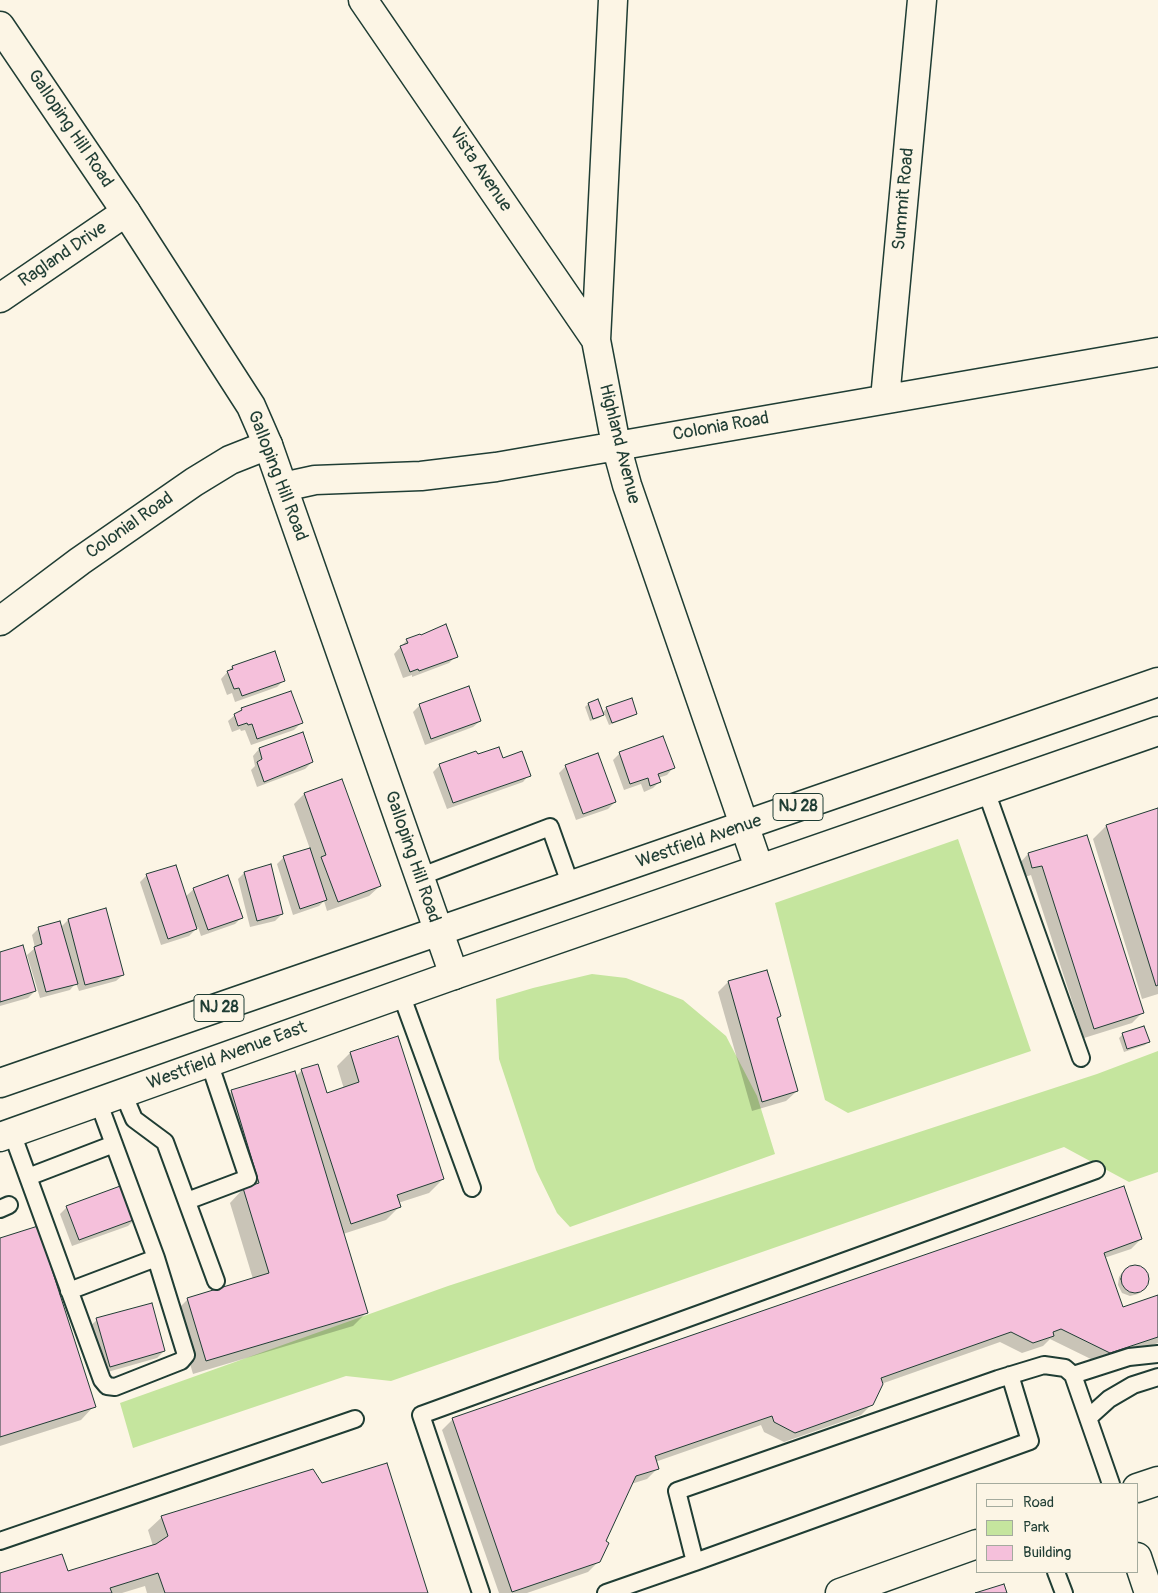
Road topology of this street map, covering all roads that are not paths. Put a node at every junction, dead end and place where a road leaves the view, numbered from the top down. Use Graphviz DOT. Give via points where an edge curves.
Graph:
graph roads {
  1 [pos="363,0"];
  2 [pos="613,0"];
  3 [pos="922,0"];
  4 [pos="0,26"];
  5 [pos="126,212"];
  6 [pos="0,298"];
  7 [pos="596,340"];
  8 [pos="1158,352"];
  9 [pos="885,399"];
  10 [pos="268,445"];
  11 [pos="616,445"];
  12 [pos="283,487"];
  13 [pos="0,621"];
  14 [pos="1158,682"];
  15 [pos="1157,736"];
  16 [pos="986,791"];
  17 [pos="743,826"];
  18 [pos="759,868"];
  19 [pos="418,876"];
  20 [pos="571,886"];
  21 [pos="438,932"];
  22 [pos="454,974"];
  23 [pos="401,994"];
  24 [pos="1081,1058"];
  25 [pos="208,1062"];
  26 [pos="0,1083"];
  27 [pos="123,1093"];
  28 [pos="98,1101"];
  29 [pos="6,1135"];
  30 [pos="114,1144"];
  31 [pos="1096,1170"];
  32 [pos="28,1177"];
  33 [pos="472,1188"];
  34 [pos="187,1201"];
  35 [pos="156,1258"];
  36 [pos="216,1281"];
  37 [pos="69,1291"];
  38 [pos="1158,1354"];
  39 [pos="1010,1375"];
  40 [pos="1073,1375"];
  41 [pos="1158,1377"];
  42 [pos="1088,1418"];
  43 [pos="354,1419"];
  44 [pos="1158,1481"];
  45 [pos="1112,1483"];
  46 [pos="1138,1488"];
  47 [pos="0,1540"];
  48 [pos="976,1544"];
  49 [pos="1138,1560"];
  50 [pos="695,1562"];
  51 [pos="1056,1573"];
  52 [pos="882,1586"];
  53 [pos="481,1593"];
  54 [pos="606,1593"];
  55 [pos="840,1593"];
  56 [pos="1064,1593"];
  57 [pos="1149,1593"];
  1 -- 7 [label="main road, Vista Avenue"];
  2 -- 7 [label="main road, Highland Avenue"];
  3 -- 9 [label="main road, Summit Road"];
  4 -- 5 [label="main road, Galloping Hill Road"];
  5 -- 6 [label="main road, Ragland Drive"];
  5 -- 10 [label="main road, Galloping Hill Road" via="242,390"];
  7 -- 11 [label="main road, Highland Avenue"];
  8 -- 9 [label="main road, Colonia Road"];
  9 -- 11 [label="main road, Colonia Road"];
  10 -- 12 [label="main road, Galloping Hill Road"];
  10 -- 13 [label="main road, Colonial Road" via="230,460 194,482"];
  11 -- 12 [label="main road, Colonia Road" via="456,473 330,478"];
  11 -- 17 [label="main road, Highland Avenue" via="626,485"];
  12 -- 19 [label="main road, Galloping Hill Road"];
  14 -- 17 [label="main road, Westfield Avenue / NJ 28"];
  15 -- 16 [label="main road, NJ 28"];
  16 -- 18 [label="main road, NJ 28"];
  16 -- 24 [label="lane"];
  17 -- 18 [label="main road, Highland Avenue"];
  17 -- 20 [label="main road, Westfield Avenue / NJ 28"];
  18 -- 22 [label="main road, NJ 28"];
  19 -- 20 [label="lane" via="550,827"];
  19 -- 21 [label="main road, Galloping Hill Road"];
  20 -- 21 [label="main road, Westfield Avenue / NJ 28"];
  21 -- 22 [label="main road, Galloping Hill Road"];
  21 -- 26 [label="main road, NJ 28"];
  22 -- 23 [label="main road, Westfield Avenue East / NJ 28"];
  23 -- 25 [label="main road, Westfield Avenue East / NJ 28"];
  23 -- 33 [label="lane"];
  25 -- 27 [label="main road, Westfield Avenue East / NJ 28"];
  25 -- 34 [label="lane" via="248,1178"];
  27 -- 28 [label="main road, Westfield Avenue East / NJ 28"];
  27 -- 34 [label="lane" via="134,1119 165,1142"];
  28 -- 29 [label="main road, Westfield Avenue East / NJ 28"];
  28 -- 30 [label="lane"];
  29 -- 32 [label="lane"];
  30 -- 32 [label="lane"];
  30 -- 35 [label="lane"];
  31 -- 53 [label="lane" via="421,1416"];
  32 -- 37 [label="lane"];
  34 -- 36 [label="lane"];
  35 -- 37 [label="lane"];
  35 -- 37 [label="lane" via="186,1355 181,1360 115,1387 107,1386 102,1380"];
  38 -- 40 [label="lane" via="1130,1357"];
  39 -- 40 [label="lane" via="1044,1365 1065,1368"];
  39 -- 50 [label="lane" via="678,1491"];
  39 -- 50 [label="lane" via="1030,1441"];
  40 -- 42 [label="lane"];
  41 -- 42 [label="lane" via="1133,1385 1109,1399"];
  42 -- 45 [label="lane"];
  43 -- 47 [label="lane"];
  44 -- 46 [label="main road"];
  48 -- 52 [label="main road"];
  49 -- 57 [label="main road"];
  50 -- 54 [label="lane"];
  51 -- 56 [label="lane"];
  52 -- 55 [label="main road"];
}
